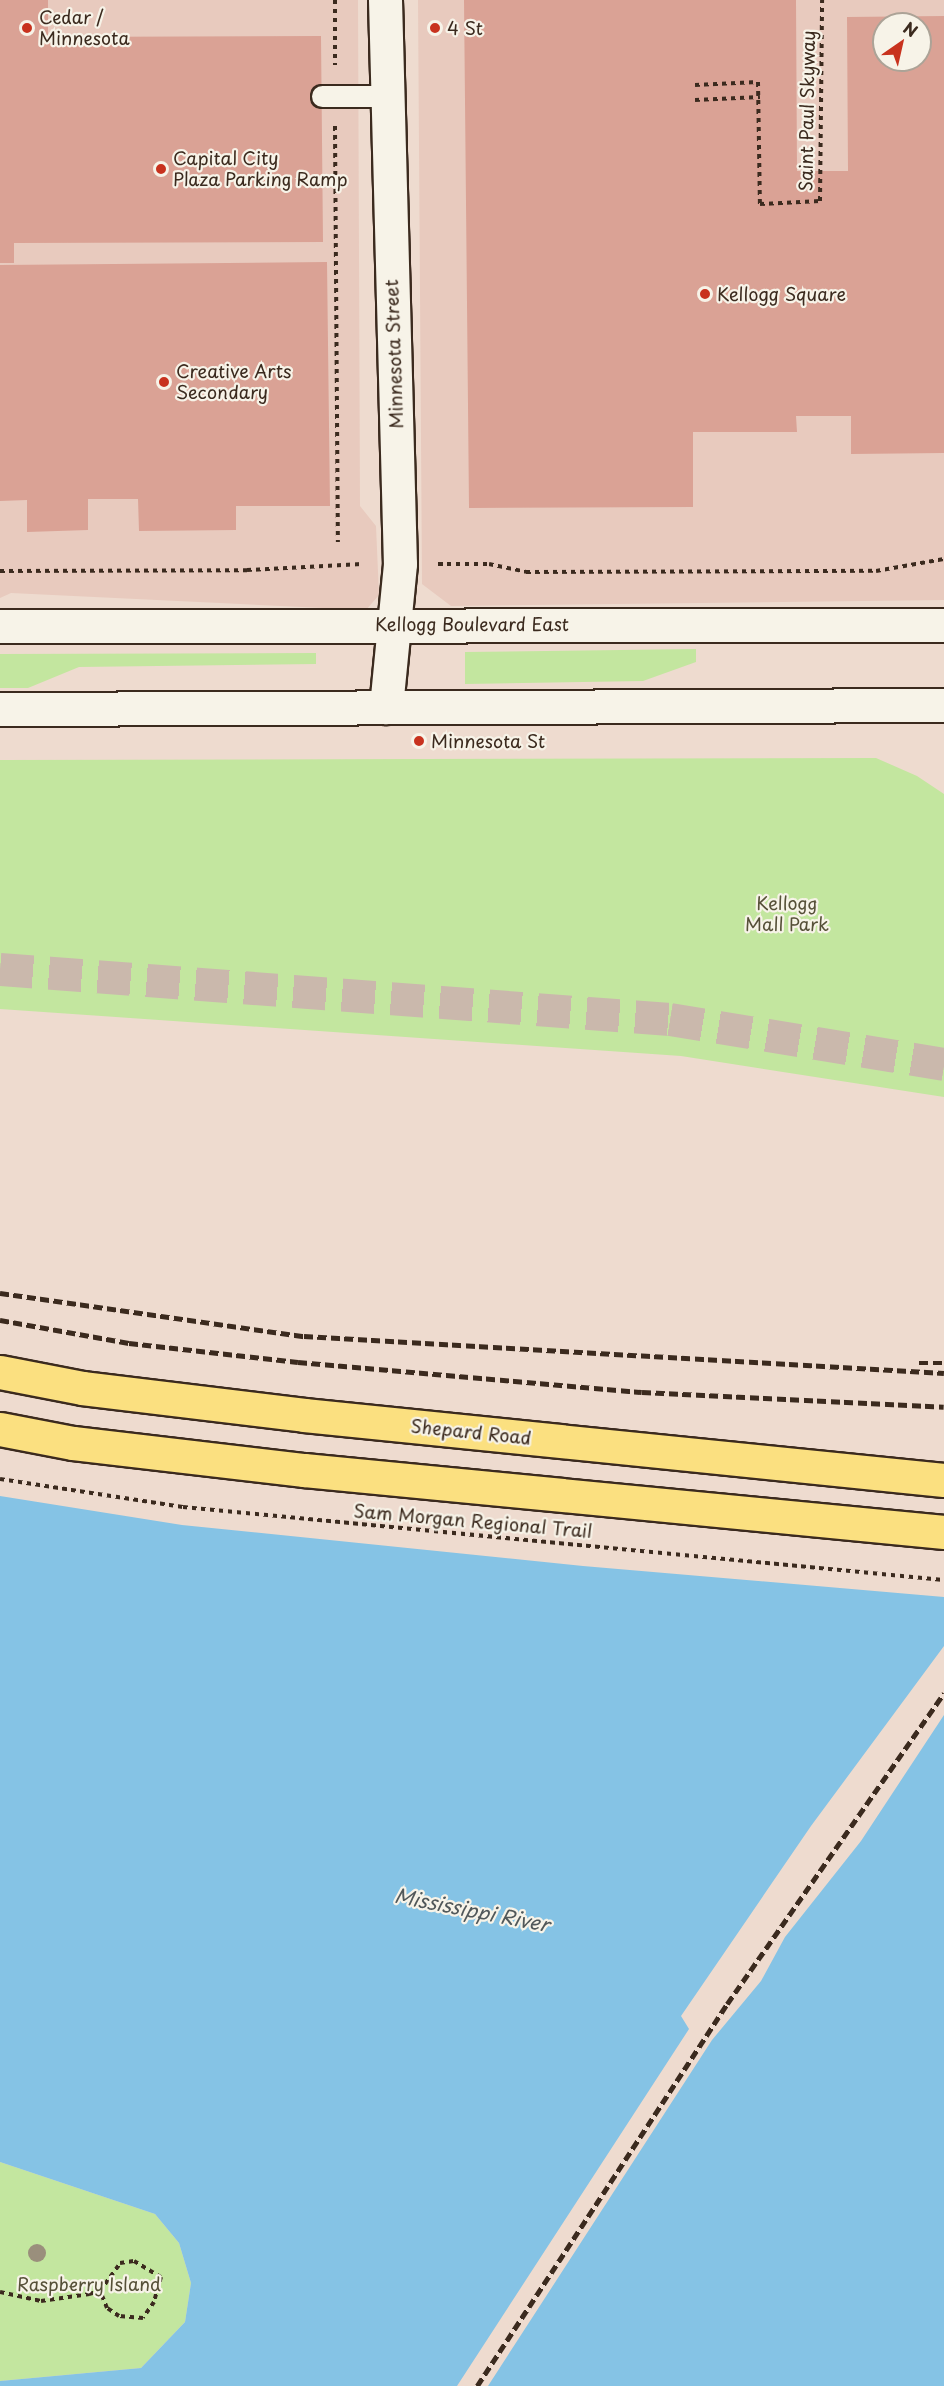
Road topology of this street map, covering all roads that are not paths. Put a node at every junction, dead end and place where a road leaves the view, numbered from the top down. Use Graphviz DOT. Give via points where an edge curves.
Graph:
graph roads {
  1 [pos="385,0"];
  2 [pos="328,96"];
  3 [pos="386,96"];
  4 [pos="393,623"];
  5 [pos="944,625"];
  6 [pos="0,626"];
  7 [pos="944,705"];
  8 [pos="386,707"];
  9 [pos="0,709"];
  10 [pos="0,1372"];
  11 [pos="0,1429"];
  12 [pos="944,1480"];
  13 [pos="944,1532"];
  1 -- 3 [label="main road, Minnesota Street"];
  2 -- 3 [label="lane"];
  3 -- 4 [label="main road, Minnesota Street" via="400,542"];
  4 -- 5 [label="main road, Kellogg Boulevard East"];
  4 -- 6 [label="main road, Kellogg Boulevard East"];
  4 -- 8 [label="main road, Minnesota Street"];
  7 -- 8 [label="main road"];
  8 -- 9 [label="main road"];
  10 -- 12 [label="highway, Shepard Road" via="82,1388 304,1415"];
  11 -- 13 [label="highway" via="73,1443 304,1470"];
}
